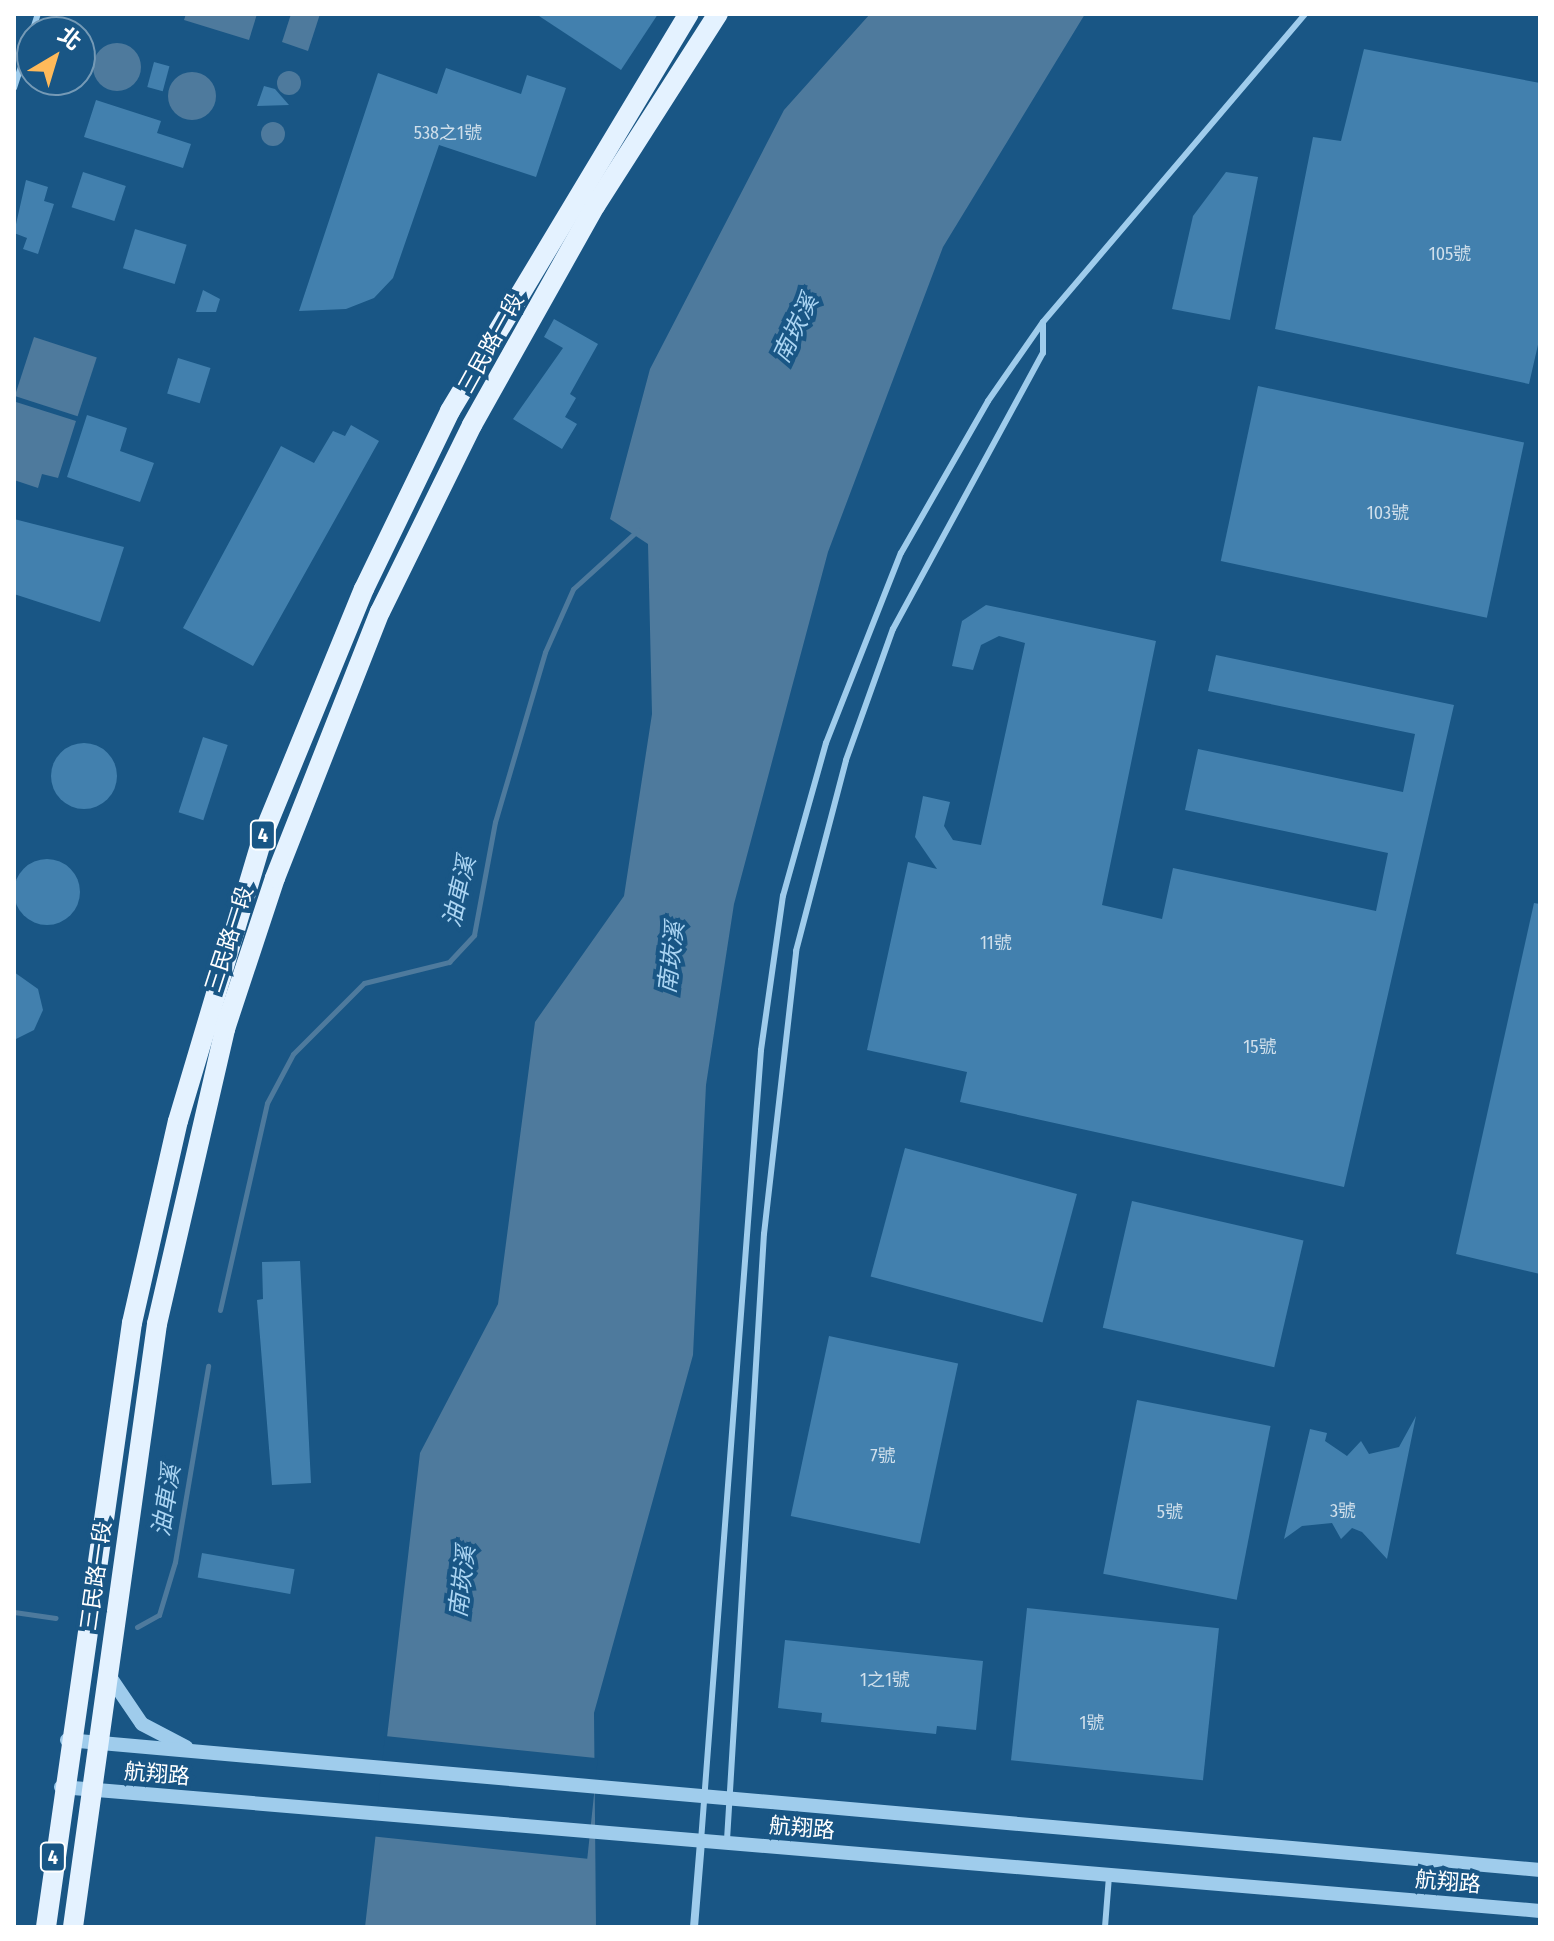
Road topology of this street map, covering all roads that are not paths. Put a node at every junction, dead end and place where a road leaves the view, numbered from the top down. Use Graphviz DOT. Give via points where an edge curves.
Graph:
graph roads {
  1 [pos="689,14"];
  2 [pos="718,14"];
  3 [pos="1305,14"];
  4 [pos="1043,322"];
  5 [pos="106,1669"];
  6 [pos="67,1740"];
  7 [pos="97,1744"];
  8 [pos="205,1753"];
  9 [pos="61,1787"];
  10 [pos="90,1790"];
  11 [pos="705,1801"];
  12 [pos="728,1802"];
  13 [pos="701,1841"];
  14 [pos="726,1844"];
  15 [pos="1540,1870"];
  16 [pos="1109,1876"];
  17 [pos="1540,1911"];
  18 [pos="46,1927"];
  19 [pos="73,1927"];
  20 [pos="694,1927"];
  21 [pos="1105,1927"];
  1 -- 6 [label="main road, 三民路一段 / 4" via="450,411 364,589 263,835 178,1121 132,1323"];
  2 -- 5 [label="main road, 三民路一段 / 4" via="595,206 466,438 380,612 280,864 225,1029 187,1178 157,1324"];
  3 -- 4 [label="lane"];
  4 -- 11 [label="lane" via="946,469 901,553 826,743 783,896 744,1228"];
  4 -- 12 [label="lane" via="1043,353 893,629 846,760 796,951 764,1234"];
  5 -- 7 [label="main road, 三民路一段 / 4"];
  5 -- 8 [label="street" via="120,1701 142,1724"];
  6 -- 7 [label="street, 航翔路"];
  6 -- 9 [label="main road, 三民路一段 / 4"];
  7 -- 8 [label="street, 航翔路"];
  7 -- 10 [label="main road, 三民路一段 / 4"];
  8 -- 11 [label="street, 航翔路"];
  9 -- 10 [label="street, 航翔路"];
  9 -- 18 [label="main road, 三民路一段 / 4"];
  10 -- 13 [label="street, 航翔路"];
  10 -- 19 [label="main road, 三民路一段 / 4"];
  11 -- 12 [label="street, 航翔路"];
  11 -- 13 [label="lane"];
  12 -- 14 [label="lane"];
  12 -- 15 [label="street, 航翔路"];
  13 -- 14 [label="street, 航翔路"];
  13 -- 20 [label="street"];
  14 -- 16 [label="street, 航翔路"];
  16 -- 17 [label="street, 航翔路"];
  16 -- 21 [label="lane"];
}
